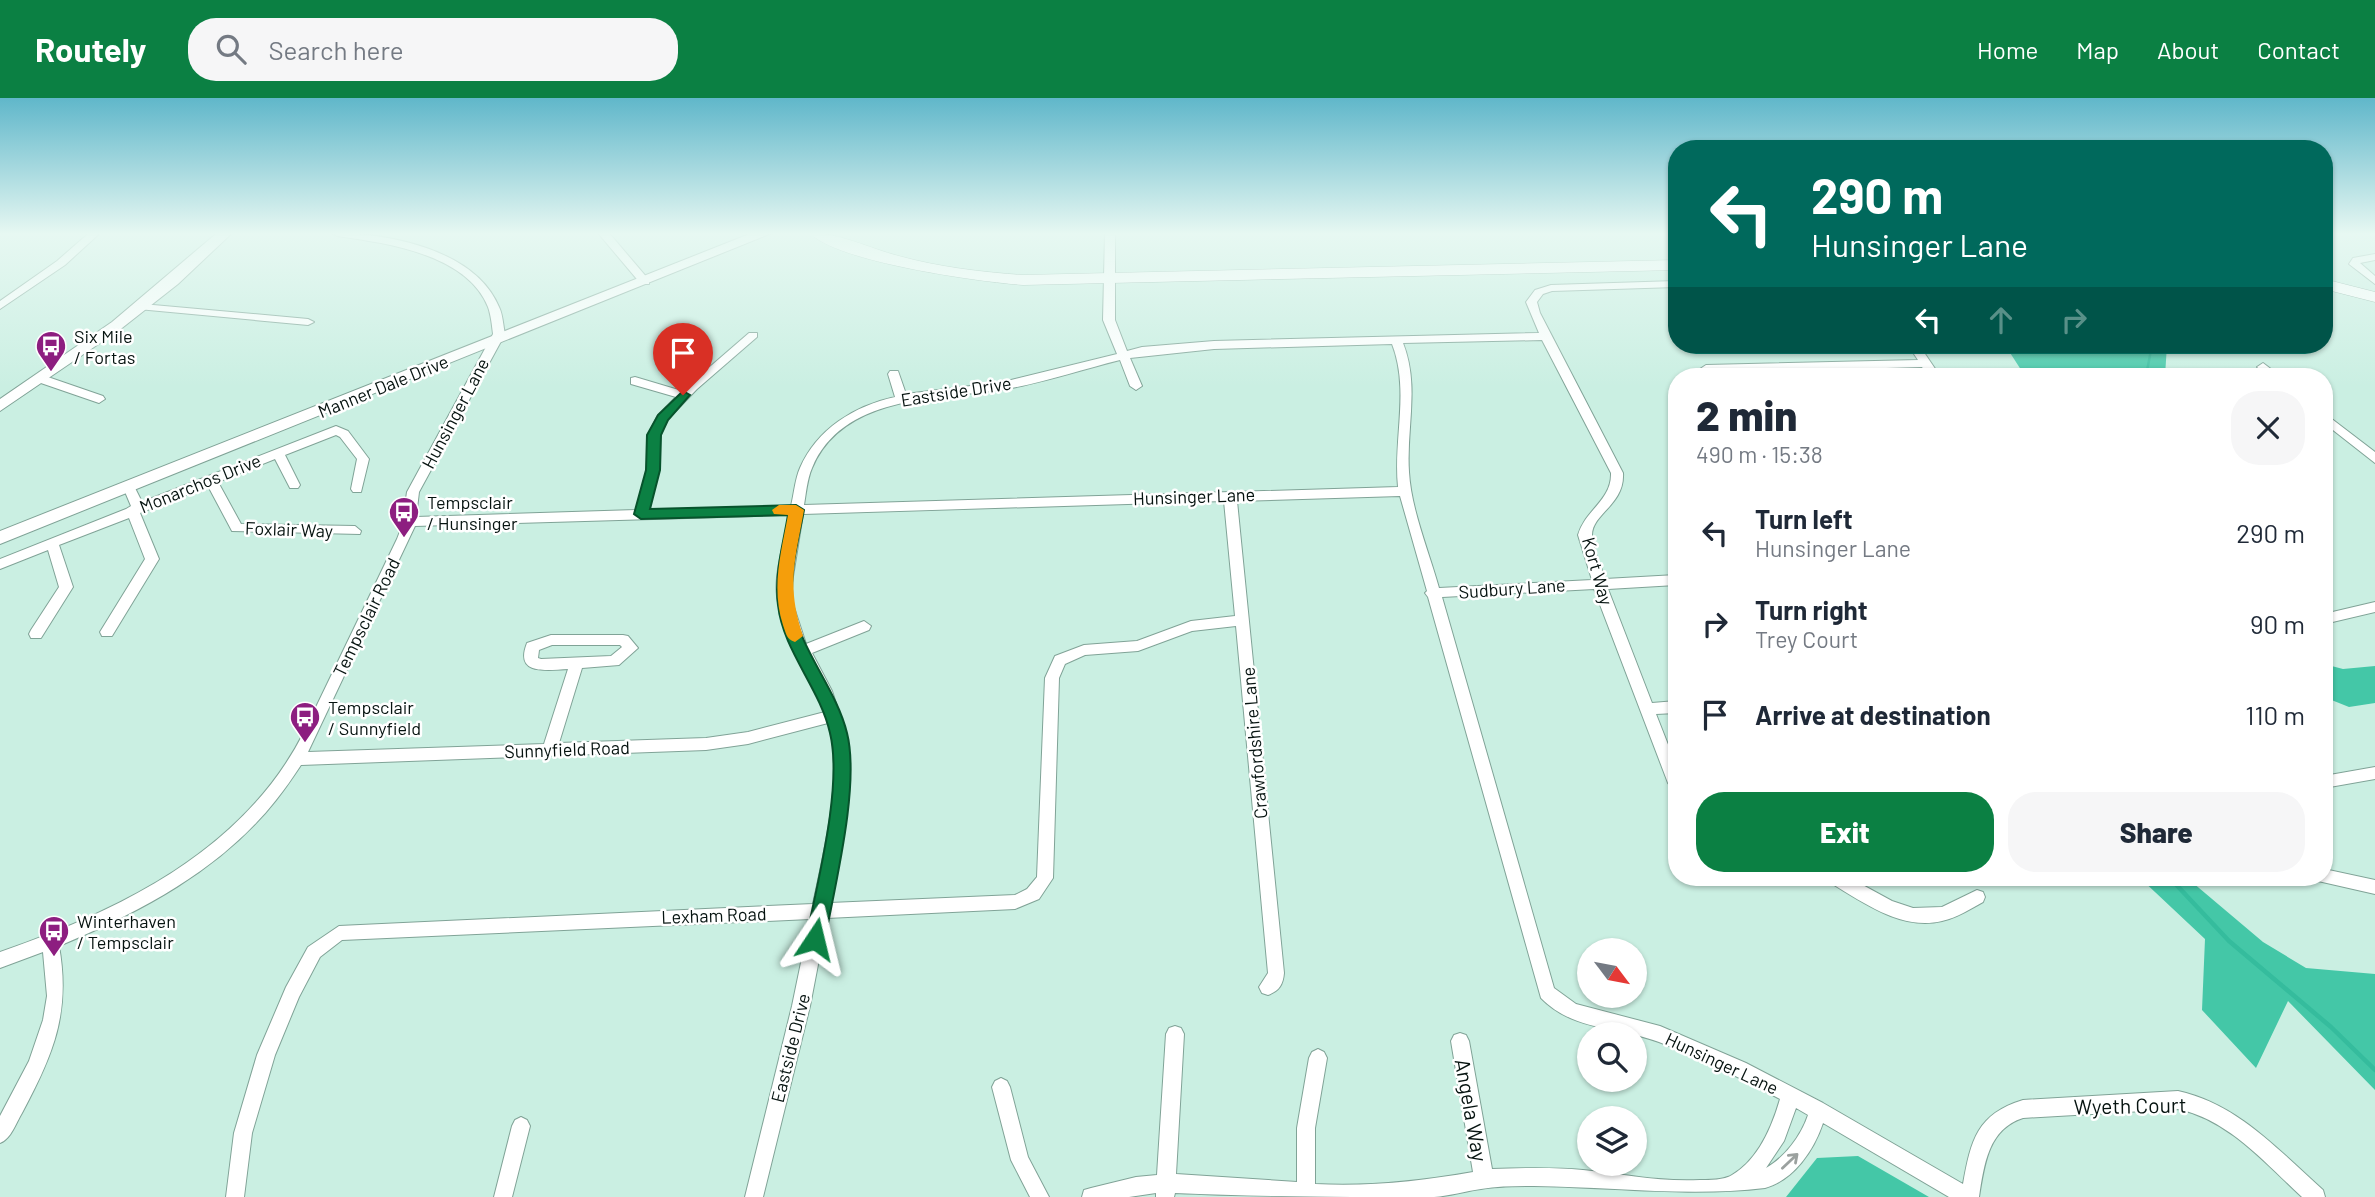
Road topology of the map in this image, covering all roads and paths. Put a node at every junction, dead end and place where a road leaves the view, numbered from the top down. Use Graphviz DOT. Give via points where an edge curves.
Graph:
graph roads {
  1 [pos="31,284"];
  2 [pos="167,284"];
  3 [pos="478,284"];
  4 [pos="639,284"];
  5 [pos="1110,284"];
  6 [pos="1667,284"];
  7 [pos="2333,285"];
  8 [pos="2375,292"];
  9 [pos="0,306"];
  10 [pos="142,307"];
  11 [pos="308,322"];
  12 [pos="753,335"];
  13 [pos="1546,336"];
  14 [pos="1396,340"];
  15 [pos="494,342"];
  16 [pos="1920,354"];
  17 [pos="1122,355"];
  18 [pos="1925,363"];
  19 [pos="1742,368"];
  20 [pos="1928,368"];
  21 [pos="894,373"];
  22 [pos="42,379"];
  23 [pos="635,381"];
  24 [pos="1136,386"];
  25 [pos="683,395"];
  26 [pos="99,399"];
  27 [pos="901,399"];
  28 [pos="0,406"];
  29 [pos="2333,424"];
  30 [pos="277,452"];
  31 [pos="2375,459"];
  32 [pos="210,479"];
  33 [pos="294,485"];
  34 [pos="122,489"];
  35 [pos="357,489"];
  36 [pos="1405,491"];
  37 [pos="1230,495"];
  38 [pos="796,510"];
  39 [pos="131,511"];
  40 [pos="641,514"];
  41 [pos="411,522"];
  42 [pos="355,531"];
  43 [pos="0,538"];
  44 [pos="52,543"];
  45 [pos="0,564"];
  46 [pos="1668,580"];
  47 [pos="1599,583"];
  48 [pos="1432,593"];
  49 [pos="2375,607"];
  50 [pos="2333,617"];
  51 [pos="1242,621"];
  52 [pos="864,626"];
  53 [pos="107,632"];
  54 [pos="36,634"];
  55 [pos="803,651"];
  56 [pos="576,665"];
  57 [pos="1668,708"];
  58 [pos="1648,709"];
  59 [pos="833,716"];
  60 [pos="548,750"];
  61 [pos="297,759"];
  62 [pos="1668,762"];
  63 [pos="2375,774"];
  64 [pos="2333,781"];
  65 [pos="2333,878"];
  66 [pos="1851,886"];
  67 [pos="2375,887"];
  68 [pos="1976,897"];
  69 [pos="820,911"];
  70 [pos="50,943"];
  71 [pos="0,960"];
  72 [pos="1268,987"];
  73 [pos="1175,1034"];
  74 [pos="1460,1041"];
  75 [pos="1318,1058"];
  76 [pos="1001,1087"];
  77 [pos="1790,1095"];
  78 [pos="1819,1111"];
  79 [pos="521,1126"];
  80 [pos="0,1134"];
  81 [pos="1484,1179"];
  82 [pos="1737,1183"];
  83 [pos="1166,1190"];
  84 [pos="1445,1192"];
  85 [pos="1631,1192"];
  86 [pos="1306,1194"];
  87 [pos="1328,1196"];
  88 [pos="235,1197"];
  89 [pos="503,1197"];
  90 [pos="754,1197"];
  91 [pos="1040,1197"];
  92 [pos="1091,1197"];
  93 [pos="1968,1197"];
  94 [pos="2316,1197"];
  1 -- 9 [label="street"];
  2 -- 10 [label="street"];
  3 -- 15 [label="street, Hunsinger Lane" via="498,314 499,334"];
  4 -- 15 [label="street, Manner Dale Drive"];
  5 -- 17 [label="street" via="1109,320"];
  6 -- 13 [label="street, Kort Way" via="1551,288 1534,296 1531,306"];
  7 -- 8 [label="main road"];
  10 -- 11 [label="street"];
  10 -- 22 [label="street"];
  12 -- 25 [label="street"];
  13 -- 14 [label="street, Eastside Drive"];
  13 -- 47 [label="street, Kort Way" via="1619,477 1614,496 1585,530"];
  14 -- 17 [label="street, Eastside Drive" via="1190,346"];
  14 -- 36 [label="street" via="1403,352 1407,389 1401,452"];
  15 -- 34 [label="street, Manner Dale Drive"];
  15 -- 41 [label="street, Hunsinger Lane" via="413,492"];
  16 -- 18 [label="street"];
  17 -- 24 [label="street"];
  17 -- 27 [label="street, Eastside Drive" via="1003,386"];
  18 -- 19 [label="street"];
  18 -- 20 [label="street"];
  21 -- 27 [label="street"];
  22 -- 26 [label="street"];
  22 -- 28 [label="street"];
  23 -- 25 [label="street"];
  25 -- 40 [label="street" via="662,418 654,435 653,470"];
  27 -- 38 [label="street, Eastside Drive" via="861,412 825,438 808,463"];
  29 -- 31 [label="street"];
  30 -- 32 [label="street, Monarchos Drive"];
  30 -- 33 [label="street"];
  30 -- 35 [label="street, Monarchos Drive" via="336,430 363,458"];
  32 -- 39 [label="street, Monarchos Drive"];
  32 -- 42 [label="street, Foxlair Way" via="237,528"];
  34 -- 39 [label="street"];
  34 -- 43 [label="street, Manner Dale Drive"];
  36 -- 37 [label="street, Hunsinger Lane"];
  36 -- 48 [label="street, Hunsinger Lane"];
  37 -- 38 [label="street, Hunsinger Lane"];
  37 -- 51 [label="street, Crawfordshire Lane"];
  38 -- 40 [label="street, Hunsinger Lane"];
  38 -- 55 [label="street, Eastside Drive" via="783,595"];
  39 -- 44 [label="street, Monarchos Drive"];
  39 -- 53 [label="street" via="152,559"];
  40 -- 41 [label="street, Hunsinger Lane"];
  41 -- 61 [label="street, Tempsclair Road"];
  44 -- 45 [label="street, Monarchos Drive"];
  44 -- 54 [label="street" via="66,587"];
  46 -- 47 [label="street, Sudbury Lane"];
  47 -- 48 [label="street, Sudbury Lane"];
  47 -- 58 [label="street, Kort Way"];
  48 -- 77 [label="street, Hunsinger Lane" via="1547,992 1561,1007 1656,1032"];
  49 -- 50 [label="street"];
  51 -- 69 [label="street, Lexham Road" via="1191,626 1138,646 1084,650 1060,660 1052,678 1045,878 1027,899"];
  51 -- 72 [label="street, Crawfordshire Lane" via="1276,973"];
  52 -- 55 [label="street"];
  55 -- 59 [label="street, Eastside Drive"];
  56 -- 56 [label="street" via="614,662 631,648 623,640 551,640 542,641 529,653 539,664"];
  56 -- 60 [label="street"];
  57 -- 58 [label="street"];
  58 -- 62 [label="street, Kort Way"];
  59 -- 60 [label="street, Sunnyfield Road" via="716,742"];
  59 -- 69 [label="street, Eastside Drive" via="841,743 841,790"];
  60 -- 61 [label="street, Sunnyfield Road"];
  61 -- 70 [label="street, Tempsclair Road" via="262,804 204,858 123,910"];
  63 -- 64 [label="street"];
  65 -- 67 [label="street"];
  66 -- 68 [label="street" via="1884,905 1918,916 1945,914"];
  69 -- 88 [label="street, Lexham Road" via="339,933 314,952 271,1043 243,1133"];
  69 -- 90 [label="street, Eastside Drive"];
  70 -- 71 [label="street, Tempsclair Road"];
  70 -- 80 [label="street" via="56,985 51,1031"];
  73 -- 83 [label="street"];
  74 -- 81 [label="street, Angela Way"];
  75 -- 86 [label="street" via="1306,1129"];
  76 -- 91 [label="street" via="1020,1160"];
  77 -- 78 [label="street, Hunsinger Lane"];
  77 -- 82 [label="street" via="1777,1140"];
  82 -- 78 [label="street, one-way" via="1765,1179 1784,1168 1810,1135"];
  78 -- 93 [label="street, Hunsinger Lane"];
  79 -- 89 [label="street"];
  81 -- 84 [label="street"];
  81 -- 85 [label="street" via="1581,1179"];
  82 -- 85 [label="street"];
  83 -- 86 [label="street"];
  83 -- 92 [label="street" via="1136,1186"];
  84 -- 87 [label="street"];
  86 -- 87 [label="street"];
  93 -- 94 [label="street, Wyeth Court" via="1983,1140 2003,1115 2023,1109 2178,1100 2200,1104 2221,1116"];
}
